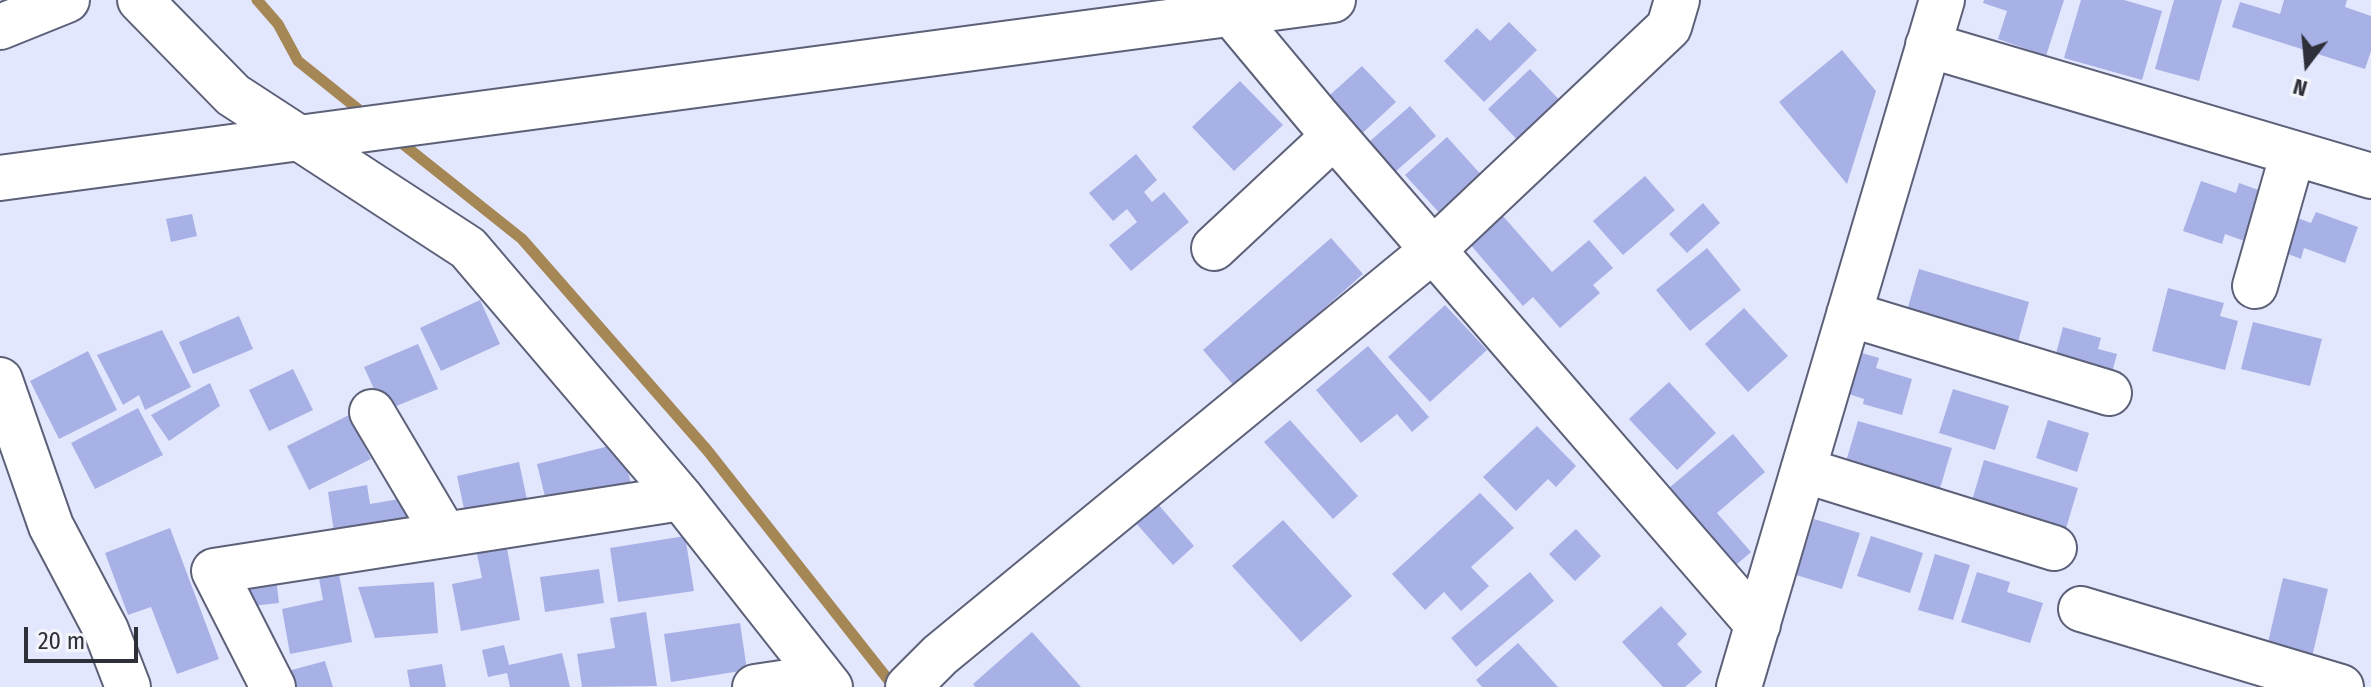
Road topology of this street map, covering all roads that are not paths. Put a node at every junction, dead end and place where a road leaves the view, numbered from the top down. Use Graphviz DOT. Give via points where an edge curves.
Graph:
graph roads {
  1 [pos="67,0"];
  2 [pos="140,0"];
  3 [pos="1333,0"];
  4 [pos="1677,0"];
  5 [pos="1942,0"];
  6 [pos="1224,6"];
  7 [pos="0,27"];
  8 [pos="1928,45"];
  9 [pos="1334,136"];
  10 [pos="303,139"];
  11 [pos="2293,153"];
  12 [pos="2371,176"];
  13 [pos="0,178"];
  14 [pos="1214,248"];
  15 [pos="1433,250"];
  16 [pos="2255,286"];
  17 [pos="1849,314"];
  18 [pos="0,380"];
  19 [pos="2109,393"];
  20 [pos="372,412"];
  21 [pos="1803,470"];
  22 [pos="681,498"];
  23 [pos="445,535"];
  24 [pos="2054,548"];
  25 [pos="2081,609"];
  26 [pos="1758,625"];
  27 [pos="826,682"];
  28 [pos="128,687"];
  29 [pos="273,687"];
  30 [pos="755,687"];
  31 [pos="908,687"];
  32 [pos="1739,687"];
  33 [pos="2341,687"];
  1 -- 7 [label="street"];
  2 -- 10 [label="street" via="233,95"];
  3 -- 6 [label="street"];
  4 -- 15 [label="street" via="1669,27"];
  5 -- 8 [label="street"];
  6 -- 9 [label="street"];
  6 -- 10 [label="street"];
  8 -- 11 [label="street"];
  8 -- 17 [label="street"];
  9 -- 14 [label="street"];
  9 -- 15 [label="street"];
  10 -- 13 [label="street"];
  10 -- 22 [label="street" via="468,248"];
  11 -- 12 [label="street"];
  11 -- 16 [label="street"];
  15 -- 26 [label="street"];
  15 -- 31 [label="street" via="940,655"];
  17 -- 19 [label="street"];
  17 -- 21 [label="street"];
  18 -- 28 [label="street" via="51,526 106,630"];
  20 -- 23 [label="street"];
  21 -- 24 [label="street"];
  21 -- 26 [label="street"];
  22 -- 23 [label="street"];
  22 -- 27 [label="street"];
  23 -- 29 [label="street" via="214,571"];
  25 -- 33 [label="street"];
  26 -- 32 [label="street"];
  27 -- 30 [label="street"];
}
